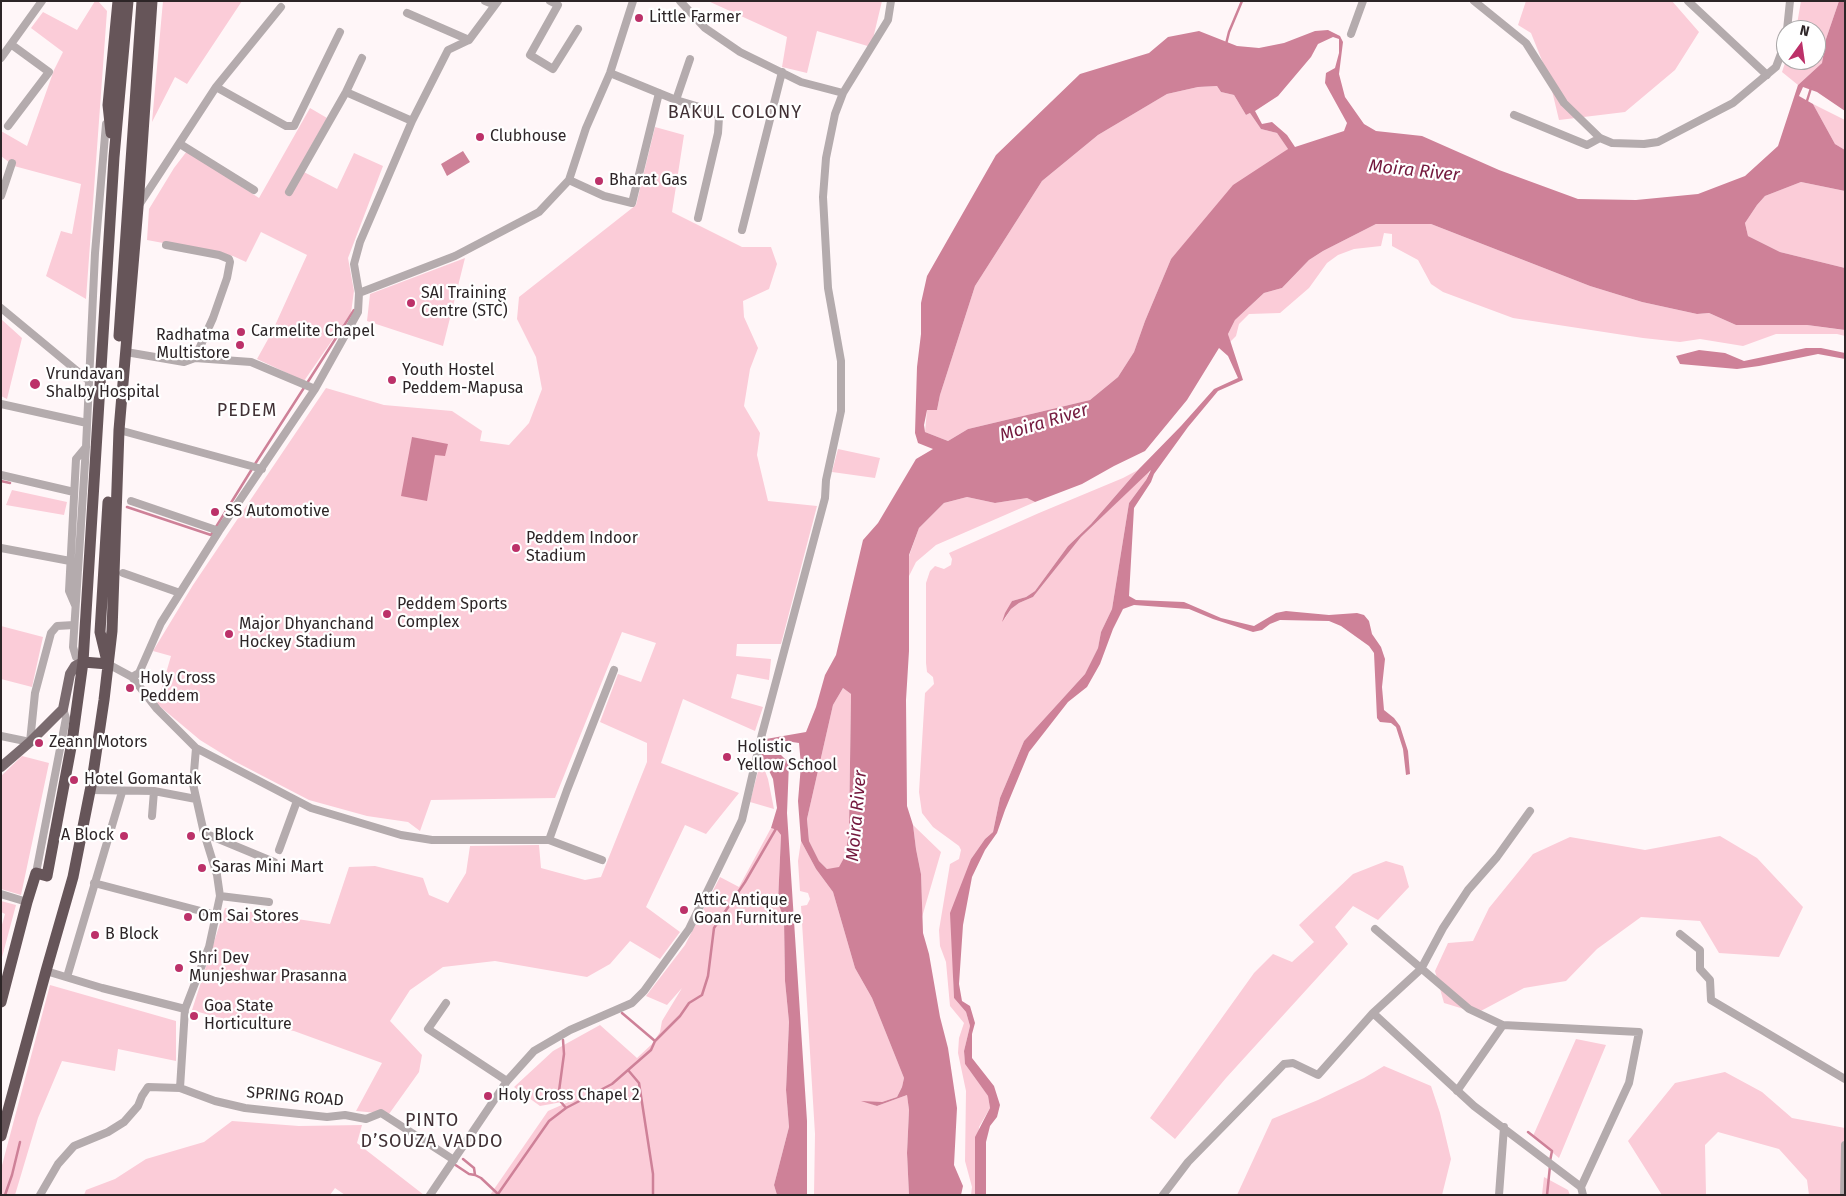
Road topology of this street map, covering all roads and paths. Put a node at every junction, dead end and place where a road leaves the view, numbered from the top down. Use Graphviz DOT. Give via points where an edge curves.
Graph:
graph roads {
  1 [pos="42,1"];
  2 [pos="118,1"];
  3 [pos="128,1"];
  4 [pos="142,1"];
  5 [pos="152,1"];
  6 [pos="485,1"];
  7 [pos="550,1"];
  8 [pos="633,1"];
  9 [pos="680,1"];
  10 [pos="891,1"];
  11 [pos="1363,1"];
  12 [pos="1474,1"];
  13 [pos="1688,1"];
  14 [pos="1790,1"];
  15 [pos="497,3"];
  16 [pos="281,7"];
  17 [pos="407,12"];
  18 [pos="1787,20"];
  19 [pos="578,29"];
  20 [pos="340,32"];
  21 [pos="1351,34"];
  22 [pos="469,40"];
  23 [pos="12,46"];
  24 [pos="1,58"];
  25 [pos="362,58"];
  26 [pos="690,59"];
  27 [pos="1776,67"];
  28 [pos="782,72"];
  29 [pos="610,73"];
  30 [pos="1766,75"];
  31 [pos="216,87"];
  32 [pos="346,92"];
  33 [pos="843,93"];
  34 [pos="659,94"];
  35 [pos="676,100"];
  36 [pos="108,105"];
  37 [pos="1514,115"];
  38 [pos="412,121"];
  39 [pos="8,126"];
  40 [pos="1600,138"];
  41 [pos="180,144"];
  42 [pos="114,157"];
  43 [pos="12,163"];
  44 [pos="569,180"];
  45 [pos="254,190"];
  46 [pos="289,192"];
  47 [pos="1,196"];
  48 [pos="138,207"];
  49 [pos="698,218"];
  50 [pos="742,230"];
  51 [pos="166,245"];
  52 [pos="359,293"];
  53 [pos="1,308"];
  54 [pos="126,352"];
  55 [pos="195,358"];
  56 [pos="88,380"];
  57 [pos="315,389"];
  58 [pos="1,404"];
  59 [pos="87,423"];
  60 [pos="119,430"];
  61 [pos="86,447"];
  62 [pos="262,469"];
  63 [pos="1,475"];
  64 [pos="74,492"];
  65 [pos="131,501"];
  66 [pos="219,531"];
  67 [pos="1,548"];
  68 [pos="70,561"];
  69 [pos="124,573"];
  70 [pos="180,593"];
  71 [pos="76,607"];
  72 [pos="74,625"];
  73 [pos="83,662"];
  74 [pos="108,664"];
  75 [pos="614,670"];
  76 [pos="132,677"];
  77 [pos="63,709"];
  78 [pos="1,736"];
  79 [pos="30,742"];
  80 [pos="196,748"];
  81 [pos="1,766"];
  82 [pos="90,790"];
  83 [pos="122,792"];
  84 [pos="154,792"];
  85 [pos="196,799"];
  86 [pos="297,801"];
  87 [pos="1530,811"];
  88 [pos="152,816"];
  89 [pos="204,833"];
  90 [pos="549,840"];
  91 [pos="279,850"];
  92 [pos="602,860"];
  93 [pos="274,862"];
  94 [pos="36,874"];
  95 [pos="94,884"];
  96 [pos="1,894"];
  97 [pos="220,896"];
  98 [pos="27,902"];
  99 [pos="269,902"];
  100 [pos="216,915"];
  101 [pos="1375,929"];
  102 [pos="1680,934"];
  103 [pos="1421,969"];
  104 [pos="46,971"];
  105 [pos="67,977"];
  106 [pos="1,1002"];
  107 [pos="446,1003"];
  108 [pos="185,1009"];
  109 [pos="1373,1013"];
  110 [pos="1503,1024"];
  111 [pos="1845,1079"];
  112 [pos="508,1081"];
  113 [pos="180,1088"];
  114 [pos="1457,1090"];
  115 [pos="1504,1127"];
  116 [pos="1,1136"];
  117 [pos="1845,1145"];
  118 [pos="455,1159"];
  119 [pos="1582,1191"];
  120 [pos="40,1195"];
  121 [pos="430,1195"];
  122 [pos="1162,1195"];
  123 [pos="1499,1195"];
  124 [pos="1844,1195"];
  1 -- 23 [label="street"];
  2 -- 36 [label="highway"];
  3 -- 42 [label="highway"];
  4 -- 74 [label="highway" via="100,632"];
  5 -- 48 [label="highway"];
  6 -- 15 [label="street"];
  7 -- 19 [label="street" via="558,5 530,55 552,69"];
  8 -- 29 [label="street"];
  9 -- 28 [label="street" via="705,28 740,52"];
  10 -- 33 [label="street" via="888,20"];
  11 -- 21 [label="street"];
  12 -- 40 [label="street" via="1526,43 1564,104"];
  13 -- 30 [label="street"];
  14 -- 18 [label="street"];
  15 -- 22 [label="street"];
  16 -- 31 [label="street"];
  17 -- 22 [label="street"];
  20 -- 31 [label="street" via="294,126 286,126"];
  22 -- 38 [label="street" via="448,50"];
  23 -- 24 [label="street"];
  23 -- 39 [label="street" via="49,72"];
  25 -- 32 [label="street"];
  26 -- 35 [label="street"];
  27 -- 30 [label="street"];
  28 -- 33 [label="street" via="801,82"];
  28 -- 50 [label="street"];
  29 -- 34 [label="street"];
  29 -- 44 [label="street" via="586,128"];
  30 -- 40 [label="street" via="1733,104 1658,142 1612,143"];
  31 -- 41 [label="street"];
  32 -- 38 [label="street"];
  32 -- 46 [label="street"];
  33 -- 112 [label="street" via="826,158 823,197 828,288 841,361 841,412 825,498 742,820 689,929 644,991 632,1003 570,1030 534,1052"];
  34 -- 35 [label="street"];
  34 -- 44 [label="street" via="632,203 604,196"];
  35 -- 49 [label="street" via="713,111 720,117"];
  36 -- 42 [label="highway"];
  36 -- 56 [label="street"];
  37 -- 40 [label="street" via="1588,145"];
  38 -- 52 [label="street" via="360,242 354,264"];
  41 -- 45 [label="street"];
  41 -- 48 [label="street"];
  42 -- 73 [label="highway"];
  43 -- 47 [label="street"];
  44 -- 52 [label="street" via="539,212 455,256"];
  48 -- 54 [label="highway"];
  51 -- 55 [label="street" via="219,255 230,262 213,318"];
  52 -- 57 [label="street" via="358,312"];
  53 -- 56 [label="street"];
  54 -- 55 [label="street" via="184,362"];
  54 -- 60 [label="highway"];
  55 -- 57 [label="street" via="251,362"];
  56 -- 59 [label="street"];
  57 -- 62 [label="street"];
  58 -- 59 [label="street"];
  59 -- 61 [label="street"];
  60 -- 62 [label="street"];
  60 -- 74 [label="highway"];
  61 -- 64 [label="street" via="76,459"];
  61 -- 71 [label="street"];
  62 -- 66 [label="street"];
  63 -- 64 [label="street"];
  64 -- 68 [label="street"];
  65 -- 66 [label="street"];
  66 -- 70 [label="street"];
  67 -- 68 [label="street"];
  68 -- 71 [label="street" via="68,591"];
  69 -- 70 [label="street"];
  70 -- 76 [label="street" via="161,623 139,673"];
  71 -- 72 [label="street"];
  72 -- 73 [label="street" via="73,647 76,657"];
  72 -- 79 [label="street" via="57,626 50,633 36,693"];
  73 -- 74 [label="highway"];
  73 -- 77 [label="main road" via="70,674"];
  73 -- 94 [label="highway" via="47,876"];
  74 -- 76 [label="street"];
  74 -- 82 [label="highway"];
  75 -- 90 [label="street"];
  76 -- 80 [label="street" via="157,709"];
  77 -- 79 [label="main road"];
  77 -- 94 [label="street" via="66,718"];
  78 -- 79 [label="street"];
  79 -- 81 [label="main road"];
  80 -- 85 [label="street" via="193,784"];
  80 -- 86 [label="street"];
  82 -- 83 [label="street"];
  82 -- 104 [label="highway" via="73,877"];
  83 -- 84 [label="street"];
  83 -- 95 [label="street"];
  84 -- 85 [label="street"];
  84 -- 88 [label="street"];
  85 -- 89 [label="street"];
  86 -- 90 [label="street" via="401,835 432,840"];
  86 -- 91 [label="street"];
  87 -- 103 [label="street" via="1468,890"];
  89 -- 93 [label="street"];
  89 -- 97 [label="street"];
  90 -- 92 [label="street"];
  94 -- 98 [label="highway"];
  95 -- 100 [label="street"];
  95 -- 105 [label="street"];
  96 -- 98 [label="street"];
  97 -- 99 [label="street"];
  97 -- 100 [label="street"];
  98 -- 106 [label="highway"];
  100 -- 108 [label="street" via="209,948"];
  101 -- 103 [label="street"];
  102 -- 111 [label="street" via="1700,950 1700,969 1710,980 1711,1000"];
  103 -- 109 [label="street"];
  103 -- 110 [label="street" via="1469,1009"];
  104 -- 105 [label="street"];
  104 -- 116 [label="highway"];
  105 -- 108 [label="street"];
  107 -- 112 [label="street" via="428,1029"];
  108 -- 113 [label="street"];
  109 -- 114 [label="street"];
  109 -- 122 [label="street" via="1318,1075 1294,1063 1284,1064 1188,1162"];
  110 -- 114 [label="street"];
  110 -- 119 [label="street" via="1639,1032 1629,1083"];
  112 -- 118 [label="street"];
  113 -- 118 [label="street, SPRING ROAD" via="245,1108 366,1119 381,1113"];
  113 -- 120 [label="street" via="148,1087 124,1122 74,1146 58,1164"];
  114 -- 115 [label="street"];
  115 -- 119 [label="street"];
  115 -- 123 [label="street"];
  117 -- 124 [label="street"];
  118 -- 121 [label="street"];
}
